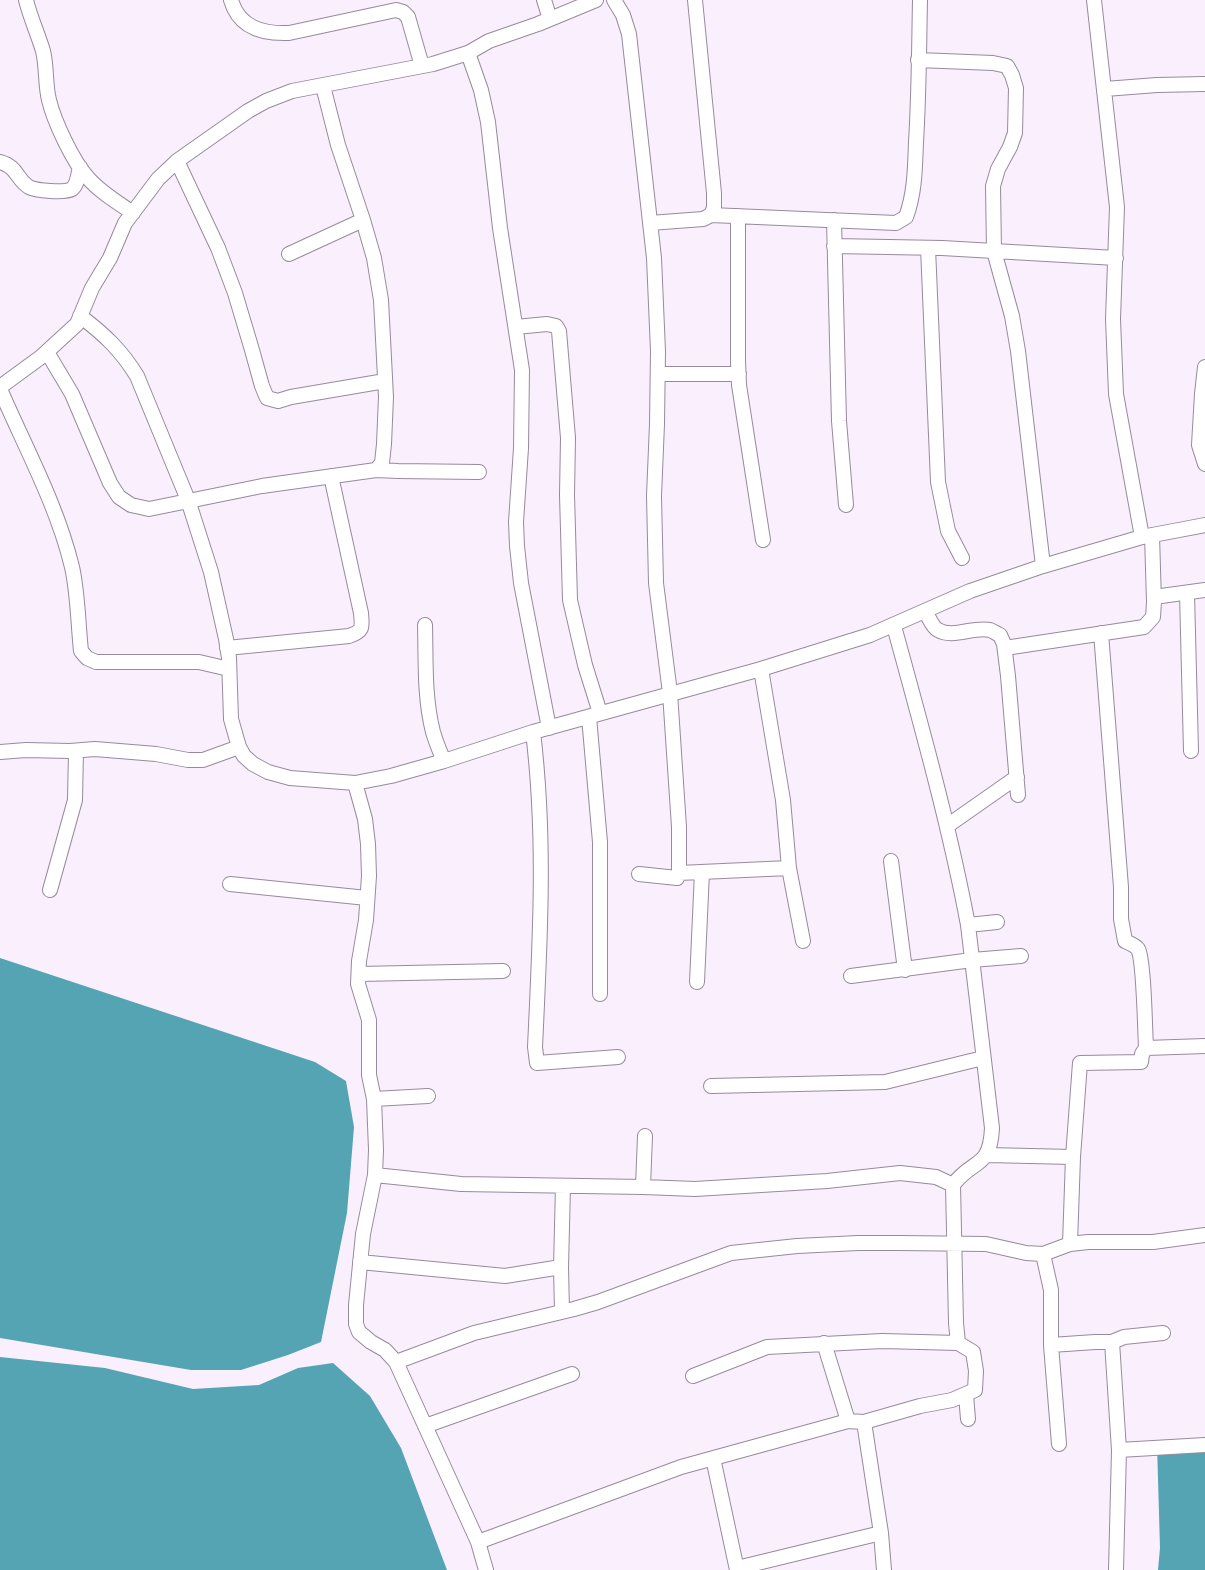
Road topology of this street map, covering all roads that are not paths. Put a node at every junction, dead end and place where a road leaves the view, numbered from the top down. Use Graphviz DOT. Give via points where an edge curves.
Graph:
graph roads {
  1 [pos="26,0"];
  2 [pos="231,0"];
  3 [pos="596,0"];
  4 [pos="614,0"];
  5 [pos="695,0"];
  6 [pos="920,0"];
  7 [pos="1094,0"];
  8 [pos="545,2"];
  9 [pos="550,19"];
  10 [pos="468,54"];
  11 [pos="918,60"];
  12 [pos="422,66"];
  13 [pos="1205,84"];
  14 [pos="323,86"];
  15 [pos="1105,89"];
  16 [pos="177,161"];
  17 [pos="0,162"];
  18 [pos="80,167"];
  19 [pos="133,213"];
  20 [pos="710,216"];
  21 [pos="738,216"];
  22 [pos="363,220"];
  23 [pos="834,220"];
  24 [pos="650,223"];
  25 [pos="834,246"];
  26 [pos="928,248"];
  27 [pos="994,251"];
  28 [pos="289,254"];
  29 [pos="1116,258"];
  30 [pos="80,316"];
  31 [pos="516,327"];
  32 [pos="47,352"];
  33 [pos="1205,367"];
  34 [pos="658,374"];
  35 [pos="739,374"];
  36 [pos="385,381"];
  37 [pos="0,388"];
  38 [pos="1203,397"];
  39 [pos="1205,464"];
  40 [pos="376,470"];
  41 [pos="479,472"];
  42 [pos="331,476"];
  43 [pos="188,500"];
  44 [pos="846,505"];
  45 [pos="1205,525"];
  46 [pos="1147,536"];
  47 [pos="762,540"];
  48 [pos="962,558"];
  49 [pos="1043,566"];
  50 [pos="1205,590"];
  51 [pos="1187,593"];
  52 [pos="1154,597"];
  53 [pos="925,611"];
  54 [pos="425,625"];
  55 [pos="894,626"];
  56 [pos="1101,633"];
  57 [pos="228,648"];
  58 [pos="1005,648"];
  59 [pos="229,669"];
  60 [pos="761,669"];
  61 [pos="670,693"];
  62 [pos="595,715"];
  63 [pos="549,728"];
  64 [pos="533,732"];
  65 [pos="239,747"];
  66 [pos="76,751"];
  67 [pos="1191,751"];
  68 [pos="0,752"];
  69 [pos="444,761"];
  70 [pos="1016,777"];
  71 [pos="355,783"];
  72 [pos="1018,795"];
  73 [pos="947,826"];
  74 [pos="891,861"];
  75 [pos="789,868"];
  76 [pos="679,872"];
  77 [pos="702,872"];
  78 [pos="639,874"];
  79 [pos="230,884"];
  80 [pos="50,890"];
  81 [pos="367,898"];
  82 [pos="997,922"];
  83 [pos="968,925"];
  84 [pos="803,941"];
  85 [pos="1021,956"];
  86 [pos="972,960"];
  87 [pos="905,970"];
  88 [pos="503,971"];
  89 [pos="359,974"];
  90 [pos="851,976"];
  91 [pos="697,982"];
  92 [pos="600,994"];
  93 [pos="1205,1046"];
  94 [pos="1146,1048"];
  95 [pos="618,1057"];
  96 [pos="983,1058"];
  97 [pos="711,1086"];
  98 [pos="428,1096"];
  99 [pos="374,1099"];
  100 [pos="645,1136"];
  101 [pos="987,1155"];
  102 [pos="1073,1158"];
  103 [pos="375,1175"];
  104 [pos="953,1185"];
  105 [pos="564,1186"];
  106 [pos="643,1187"];
  107 [pos="1205,1235"];
  108 [pos="954,1244"];
  109 [pos="1070,1244"];
  110 [pos="1043,1254"];
  111 [pos="360,1262"];
  112 [pos="561,1267"];
  113 [pos="562,1312"];
  114 [pos="1162,1332"];
  115 [pos="1112,1342"];
  116 [pos="824,1343"];
  117 [pos="958,1343"];
  118 [pos="1051,1345"];
  119 [pos="396,1362"];
  120 [pos="572,1374"];
  121 [pos="693,1376"];
  122 [pos="966,1395"];
  123 [pos="968,1419"];
  124 [pos="848,1421"];
  125 [pos="864,1422"];
  126 [pos="425,1426"];
  127 [pos="1059,1444"];
  128 [pos="1205,1444"];
  129 [pos="1119,1450"];
  130 [pos="713,1458"];
  131 [pos="882,1532"];
  132 [pos="478,1542"];
  133 [pos="737,1569"];
  134 [pos="486,1570"];
  135 [pos="884,1570"];
  136 [pos="1116,1570"];
  1 -- 18 [label="street" via="43,51 49,101"];
  2 -- 12 [label="street" via="244,23 255,30 274,33 289,33 396,10 403,12 408,17"];
  3 -- 9 [label="street"];
  4 -- 24 [label="street" via="628,34"];
  5 -- 20 [label="street" via="714,193 714,208"];
  6 -- 11 [label="street"];
  7 -- 15 [label="street"];
  8 -- 9 [label="street"];
  9 -- 10 [label="street" via="489,41"];
  10 -- 12 [label="street"];
  10 -- 31 [label="street" via="488,122"];
  11 -- 23 [label="street" via="914,189 906,217 896,222"];
  11 -- 27 [label="street" via="993,63 1007,66 1012,75 1016,88 1015,133 993,186"];
  12 -- 14 [label="street"];
  13 -- 15 [label="street"];
  14 -- 16 [label="street" via="292,91 266,101"];
  14 -- 22 [label="street" via="338,145"];
  15 -- 29 [label="street" via="1117,207"];
  16 -- 19 [label="street" via="153,185"];
  16 -- 36 [label="street" via="218,248 266,398 278,401"];
  17 -- 18 [label="street" via="11,166 30,188 57,191 73,188"];
  18 -- 19 [label="street" via="108,196"];
  19 -- 30 [label="street"];
  20 -- 21 [label="street"];
  20 -- 24 [label="street"];
  21 -- 23 [label="street"];
  21 -- 35 [label="street"];
  22 -- 28 [label="street"];
  22 -- 36 [label="street" via="381,300"];
  23 -- 25 [label="street"];
  24 -- 34 [label="street"];
  25 -- 26 [label="street"];
  25 -- 44 [label="street" via="839,421"];
  26 -- 27 [label="street"];
  26 -- 48 [label="street" via="938,482 948,531"];
  27 -- 29 [label="street"];
  27 -- 49 [label="street" via="1018,351"];
  29 -- 46 [label="street" via="1113,319 1116,394"];
  30 -- 32 [label="street" via="77,324"];
  30 -- 43 [label="street" via="106,336 138,376"];
  31 -- 62 [label="street" via="547,324 556,326 559,331 568,438 570,600"];
  31 -- 63 [label="street" via="522,370 517,546"];
  32 -- 37 [label="street"];
  32 -- 43 [label="street" via="72,394 100,462 120,498 131,505 149,509"];
  33 -- 38 [label="street"];
  34 -- 35 [label="street"];
  34 -- 61 [label="street" via="654,496 656,583"];
  35 -- 47 [label="street"];
  36 -- 40 [label="street" via="384,444 382,463"];
  37 -- 59 [label="street" via="68,550 82,650 87,658 116,663 199,662"];
  38 -- 39 [label="street" via="1200,445"];
  40 -- 41 [label="street"];
  40 -- 42 [label="street"];
  42 -- 43 [label="street"];
  42 -- 57 [label="street" via="362,627 358,633 348,636"];
  43 -- 57 [label="street" via="211,572"];
  45 -- 46 [label="street"];
  46 -- 49 [label="street"];
  46 -- 52 [label="street"];
  49 -- 53 [label="street" via="970,591"];
  50 -- 51 [label="street"];
  51 -- 52 [label="street"];
  51 -- 67 [label="street"];
  52 -- 56 [label="street" via="1153,617 1144,627"];
  53 -- 55 [label="street"];
  53 -- 58 [label="street" via="938,630 948,633 990,630 1000,635"];
  54 -- 69 [label="street" via="427,692 434,733"];
  55 -- 60 [label="street"];
  55 -- 73 [label="street"];
  56 -- 58 [label="street"];
  56 -- 94 [label="street" via="1121,918 1124,940 1138,950"];
  57 -- 59 [label="street"];
  58 -- 70 [label="street"];
  59 -- 65 [label="street" via="231,719"];
  60 -- 61 [label="street"];
  60 -- 75 [label="street" via="783,800"];
  61 -- 62 [label="street"];
  61 -- 76 [label="street"];
  62 -- 63 [label="street"];
  62 -- 92 [label="street" via="600,842"];
  63 -- 64 [label="street"];
  64 -- 69 [label="street"];
  64 -- 95 [label="street" via="542,846 537,1063"];
  65 -- 66 [label="street" via="203,760 116,750"];
  65 -- 71 [label="street" via="253,764 268,772 290,778"];
  66 -- 68 [label="street"];
  66 -- 80 [label="street" via="72,817"];
  69 -- 71 [label="street"];
  70 -- 72 [label="street"];
  70 -- 73 [label="street"];
  71 -- 81 [label="street" via="368,844"];
  73 -- 83 [label="street"];
  74 -- 87 [label="street"];
  75 -- 77 [label="street"];
  75 -- 84 [label="street"];
  76 -- 77 [label="street"];
  76 -- 78 [label="street" via="677,878"];
  77 -- 91 [label="street"];
  79 -- 81 [label="street"];
  81 -- 89 [label="street"];
  82 -- 83 [label="street"];
  83 -- 86 [label="street"];
  85 -- 86 [label="street"];
  86 -- 87 [label="street"];
  86 -- 96 [label="street"];
  87 -- 90 [label="street"];
  88 -- 89 [label="street"];
  89 -- 99 [label="street" via="358,984 369,1020 369,1076"];
  93 -- 94 [label="street"];
  94 -- 102 [label="street" via="1141,1062 1080,1063"];
  96 -- 97 [label="street" via="885,1082"];
  96 -- 101 [label="street" via="992,1128"];
  98 -- 99 [label="street"];
  99 -- 103 [label="street"];
  100 -- 106 [label="street"];
  101 -- 102 [label="street"];
  101 -- 104 [label="street"];
  102 -- 109 [label="street"];
  103 -- 105 [label="street" via="462,1184"];
  103 -- 111 [label="street"];
  104 -- 106 [label="street" via="936,1177 900,1173 722,1188"];
  104 -- 108 [label="street"];
  105 -- 106 [label="street"];
  105 -- 112 [label="street"];
  107 -- 109 [label="street" via="1153,1242"];
  108 -- 110 [label="street" via="986,1244"];
  108 -- 113 [label="street" via="858,1243 731,1254"];
  108 -- 117 [label="street"];
  109 -- 110 [label="street"];
  110 -- 118 [label="street" via="1051,1290"];
  111 -- 112 [label="street" via="505,1276"];
  111 -- 119 [label="street" via="356,1324 359,1332"];
  112 -- 113 [label="street"];
  113 -- 119 [label="street" via="474,1333"];
  114 -- 115 [label="street" via="1124,1337"];
  115 -- 118 [label="street"];
  115 -- 129 [label="street"];
  116 -- 117 [label="street" via="882,1340"];
  116 -- 121 [label="street" via="767,1347"];
  116 -- 124 [label="street"];
  117 -- 122 [label="street" via="973,1352 975,1390"];
  118 -- 127 [label="street"];
  119 -- 126 [label="street"];
  120 -- 126 [label="street"];
  122 -- 123 [label="street"];
  122 -- 125 [label="street"];
  124 -- 125 [label="street"];
  124 -- 130 [label="street"];
  125 -- 131 [label="street"];
  126 -- 132 [label="street"];
  128 -- 129 [label="street"];
  129 -- 136 [label="street"];
  130 -- 132 [label="street" via="610,1492"];
  130 -- 133 [label="street"];
  131 -- 133 [label="street"];
  131 -- 135 [label="street"];
  132 -- 134 [label="street"];
}
